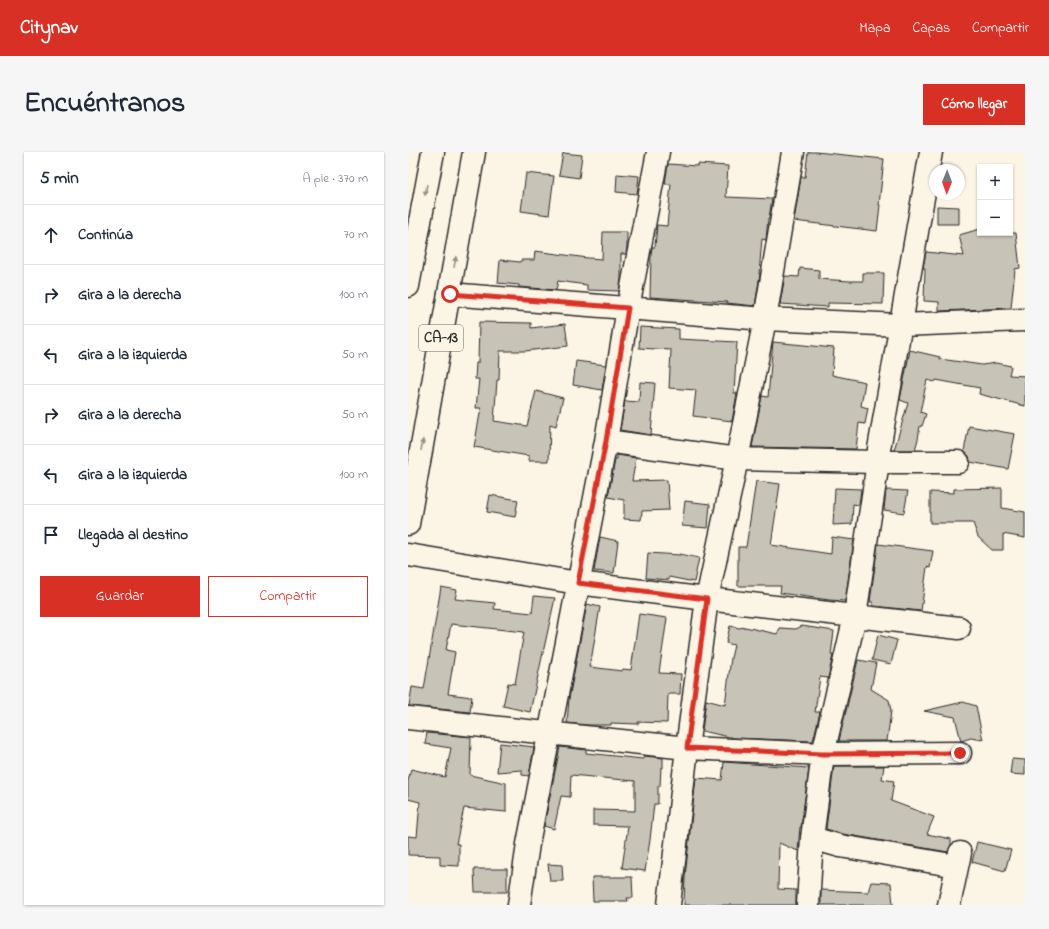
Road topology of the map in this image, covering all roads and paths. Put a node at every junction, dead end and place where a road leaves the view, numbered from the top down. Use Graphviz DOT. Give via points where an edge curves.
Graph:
graph roads {
  1 [pos="433,152"];
  2 [pos="474,152"];
  3 [pos="658,152"];
  4 [pos="793,152"];
  5 [pos="931,152"];
  6 [pos="410,259"];
  7 [pos="408,286"];
  8 [pos="450,294"];
  9 [pos="628,308"];
  10 [pos="765,319"];
  11 [pos="1025,320"];
  12 [pos="901,325"];
  13 [pos="606,441"];
  14 [pos="737,459"];
  15 [pos="878,462"];
  16 [pos="958,462"];
  17 [pos="408,524"];
  18 [pos="408,556"];
  19 [pos="578,583"];
  20 [pos="707,599"];
  21 [pos="855,616"];
  22 [pos="959,628"];
  23 [pos="408,718"];
  24 [pos="549,733"];
  25 [pos="687,748"];
  26 [pos="960,753"];
  27 [pos="823,754"];
  28 [pos="812,838"];
  29 [pos="519,905"];
  30 [pos="669,905"];
  31 [pos="808,905"];
  32 [pos="949,905"];
  1 -- 6 [label="main road, one-way"];
  8 -- 2 [label="main road, CA-13, one-way"];
  3 -- 9 [label="main road"];
  4 -- 10 [label="main road"];
  5 -- 12 [label="main road"];
  6 -- 7 [label="main road"];
  8 -- 9 [label="main road"];
  17 -- 8 [label="main road, CA-13, one-way"];
  9 -- 10 [label="main road"];
  9 -- 13 [label="main road"];
  10 -- 12 [label="main road"];
  10 -- 14 [label="main road"];
  11 -- 12 [label="main road"];
  12 -- 15 [label="main road"];
  13 -- 14 [label="main road"];
  13 -- 19 [label="main road"];
  14 -- 15 [label="main road"];
  14 -- 20 [label="main road"];
  15 -- 16 [label="main road"];
  15 -- 21 [label="main road"];
  18 -- 19 [label="main road"];
  19 -- 20 [label="main road"];
  19 -- 24 [label="main road"];
  20 -- 21 [label="main road"];
  20 -- 25 [label="main road"];
  21 -- 22 [label="main road"];
  21 -- 27 [label="main road"];
  23 -- 24 [label="main road"];
  24 -- 25 [label="main road"];
  24 -- 29 [label="main road"];
  25 -- 27 [label="main road"];
  25 -- 30 [label="main road"];
  26 -- 27 [label="main road"];
  27 -- 28 [label="main road"];
  28 -- 31 [label="main road"];
  28 -- 32 [label="main road" via="840,846 958,859"];
}
